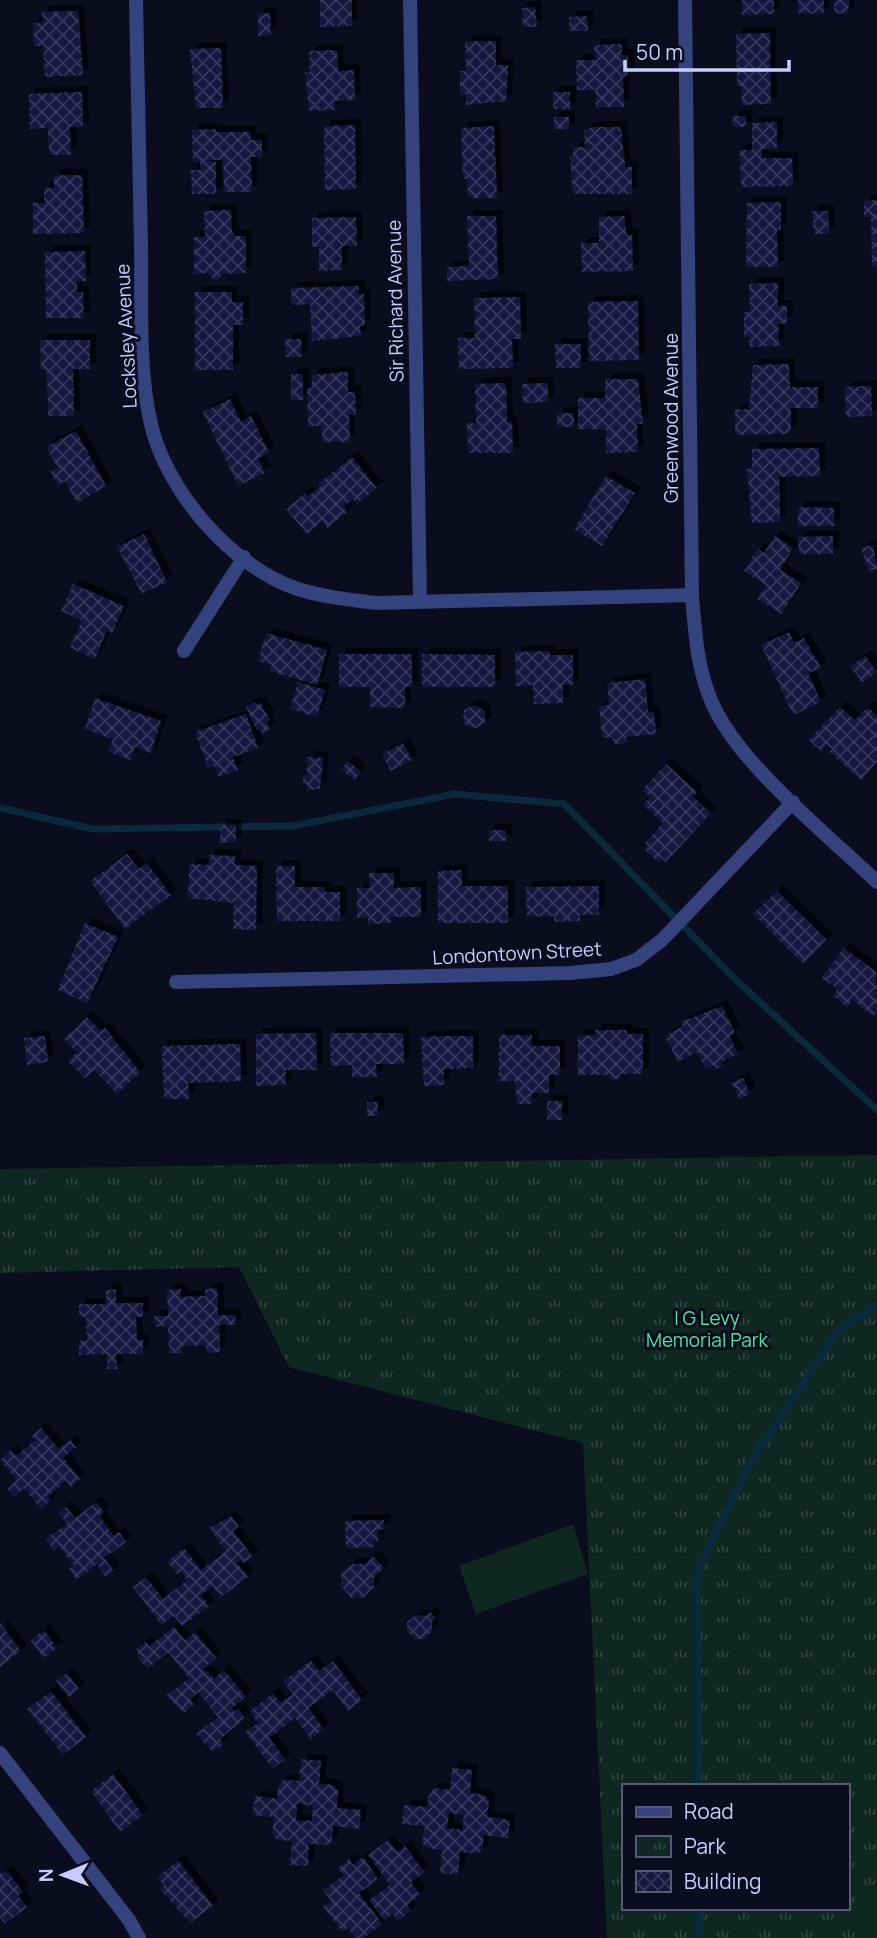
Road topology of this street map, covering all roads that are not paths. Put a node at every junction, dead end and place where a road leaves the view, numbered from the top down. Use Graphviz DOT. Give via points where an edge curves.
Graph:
graph roads {
  1 [pos="136,0"];
  2 [pos="410,0"];
  3 [pos="685,0"];
  4 [pos="244,557"];
  5 [pos="692,595"];
  6 [pos="419,601"];
  7 [pos="184,651"];
  8 [pos="793,802"];
  9 [pos="877,882"];
  10 [pos="176,982"];
  11 [pos="0,1753"];
  12 [pos="139,1938"];
  1 -- 4 [label="street, Locksley Avenue" via="143,352 150,419 171,476 191,509"];
  2 -- 6 [label="street, Sir Richard Avenue"];
  3 -- 5 [label="street, Greenwood Avenue"];
  4 -- 6 [label="street, Locksley Avenue" via="299,589 377,603"];
  4 -- 7 [label="street"];
  5 -- 6 [label="street, Locksley Avenue"];
  5 -- 8 [label="street, Greenwood Avenue" via="695,643 713,706 744,753"];
  8 -- 9 [label="street, Greenwood Avenue"];
  8 -- 10 [label="street, Londontown Street" via="663,940 636,960 611,969"];
  11 -- 12 [label="street"];
}
